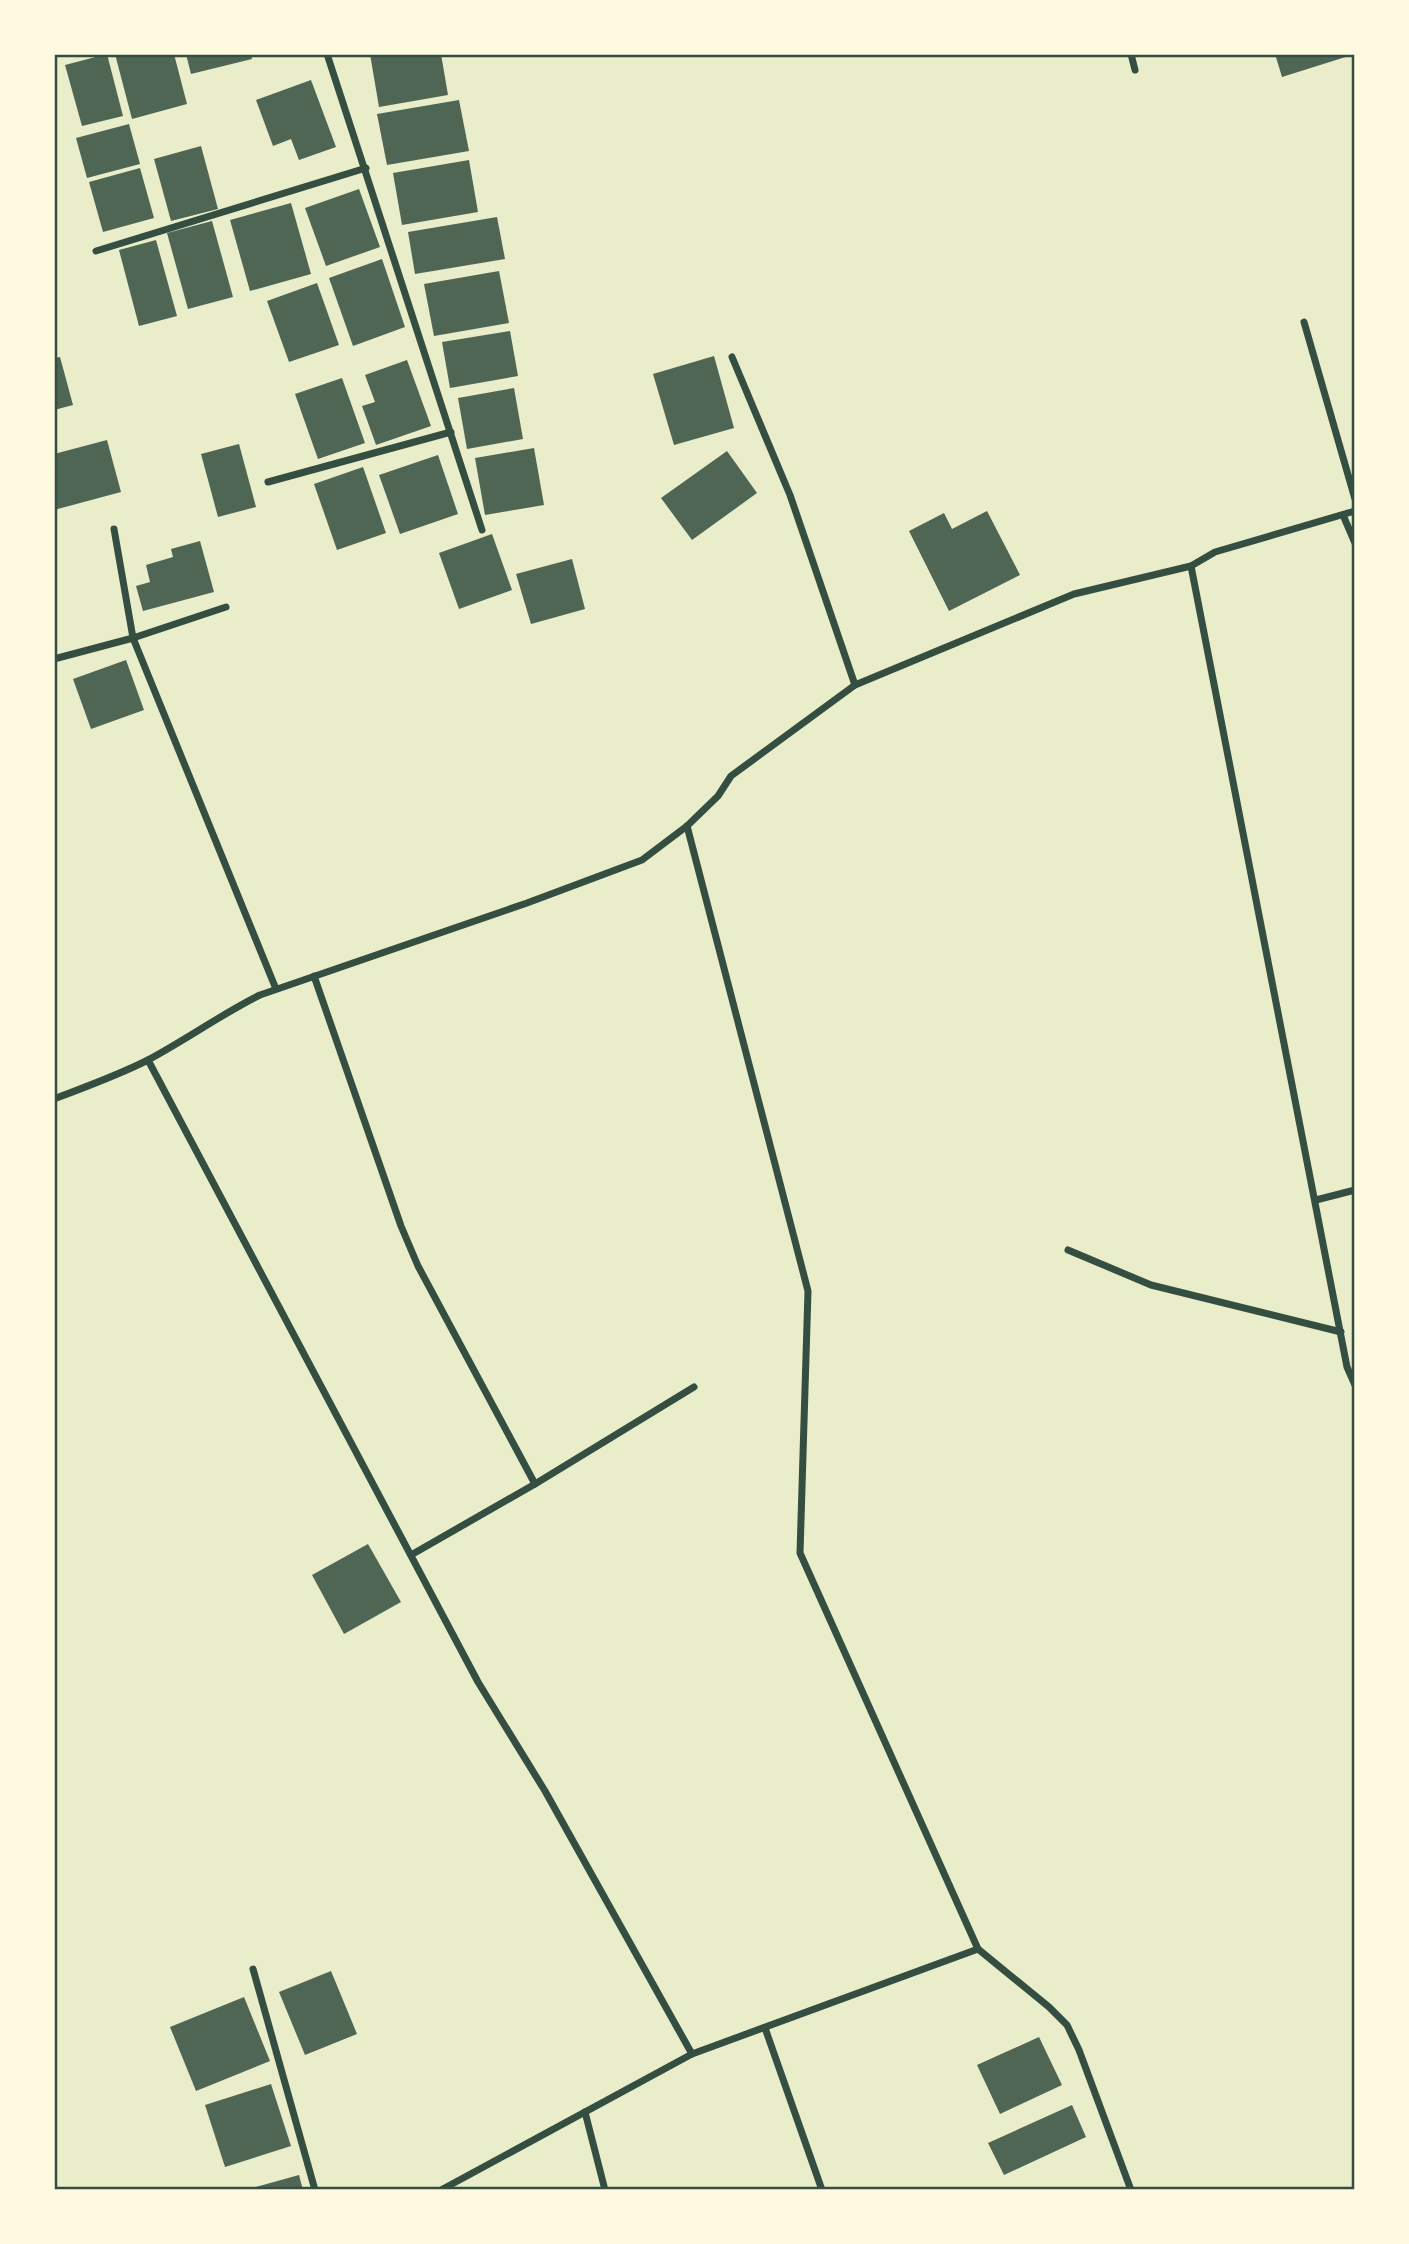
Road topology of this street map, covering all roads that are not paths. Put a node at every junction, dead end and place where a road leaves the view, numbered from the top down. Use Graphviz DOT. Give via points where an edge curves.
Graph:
graph roads {
  1 [pos="327,54"];
  2 [pos="1131,54"];
  3 [pos="1135,69"];
  4 [pos="366,168"];
  5 [pos="96,251"];
  6 [pos="1304,322"];
  7 [pos="732,357"];
  8 [pos="451,432"];
  9 [pos="268,482"];
  10 [pos="1355,499"];
  11 [pos="1355,511"];
  12 [pos="1343,515"];
  13 [pos="114,529"];
  14 [pos="482,530"];
  15 [pos="1355,543"];
  16 [pos="1191,566"];
  17 [pos="226,607"];
  18 [pos="133,638"];
  19 [pos="54,659"];
  20 [pos="855,685"];
  21 [pos="687,826"];
  22 [pos="314,976"];
  23 [pos="276,989"];
  24 [pos="148,1060"];
  25 [pos="54,1099"];
  26 [pos="1355,1190"];
  27 [pos="1316,1200"];
  28 [pos="1068,1250"];
  29 [pos="1341,1332"];
  30 [pos="1355,1385"];
  31 [pos="694,1387"];
  32 [pos="536,1484"];
  33 [pos="411,1555"];
  34 [pos="978,1949"];
  35 [pos="253,1969"];
  36 [pos="765,2028"];
  37 [pos="692,2054"];
  38 [pos="585,2112"];
  39 [pos="315,2190"];
  40 [pos="441,2190"];
  41 [pos="605,2190"];
  42 [pos="822,2190"];
  43 [pos="1130,2190"];
  1 -- 4 [label="street"];
  2 -- 3 [label="street"];
  4 -- 5 [label="street"];
  4 -- 8 [label="street"];
  6 -- 10 [label="street"];
  7 -- 20 [label="street" via="790,495"];
  8 -- 9 [label="street"];
  8 -- 14 [label="street"];
  11 -- 12 [label="street"];
  12 -- 15 [label="street"];
  12 -- 16 [label="street" via="1215,552"];
  13 -- 18 [label="street"];
  16 -- 20 [label="street" via="1074,594"];
  16 -- 27 [label="street"];
  17 -- 18 [label="street"];
  18 -- 19 [label="street"];
  18 -- 23 [label="street"];
  20 -- 21 [label="street" via="731,776 719,796"];
  21 -- 22 [label="street" via="642,860"];
  21 -- 34 [label="street" via="808,1292 800,1553"];
  22 -- 23 [label="street"];
  22 -- 32 [label="street" via="418,1266"];
  23 -- 24 [label="street" via="220,1015"];
  24 -- 25 [label="street"];
  24 -- 33 [label="street"];
  26 -- 27 [label="street"];
  27 -- 29 [label="street"];
  28 -- 29 [label="street" via="1151,1285"];
  29 -- 30 [label="street"];
  31 -- 32 [label="street"];
  32 -- 33 [label="street"];
  33 -- 37 [label="street" via="478,1682 545,1791"];
  34 -- 36 [label="street"];
  34 -- 43 [label="street" via="1067,2025"];
  35 -- 39 [label="street"];
  36 -- 37 [label="street"];
  36 -- 42 [label="street"];
  37 -- 38 [label="street"];
  38 -- 40 [label="street"];
  38 -- 41 [label="street"];
}
